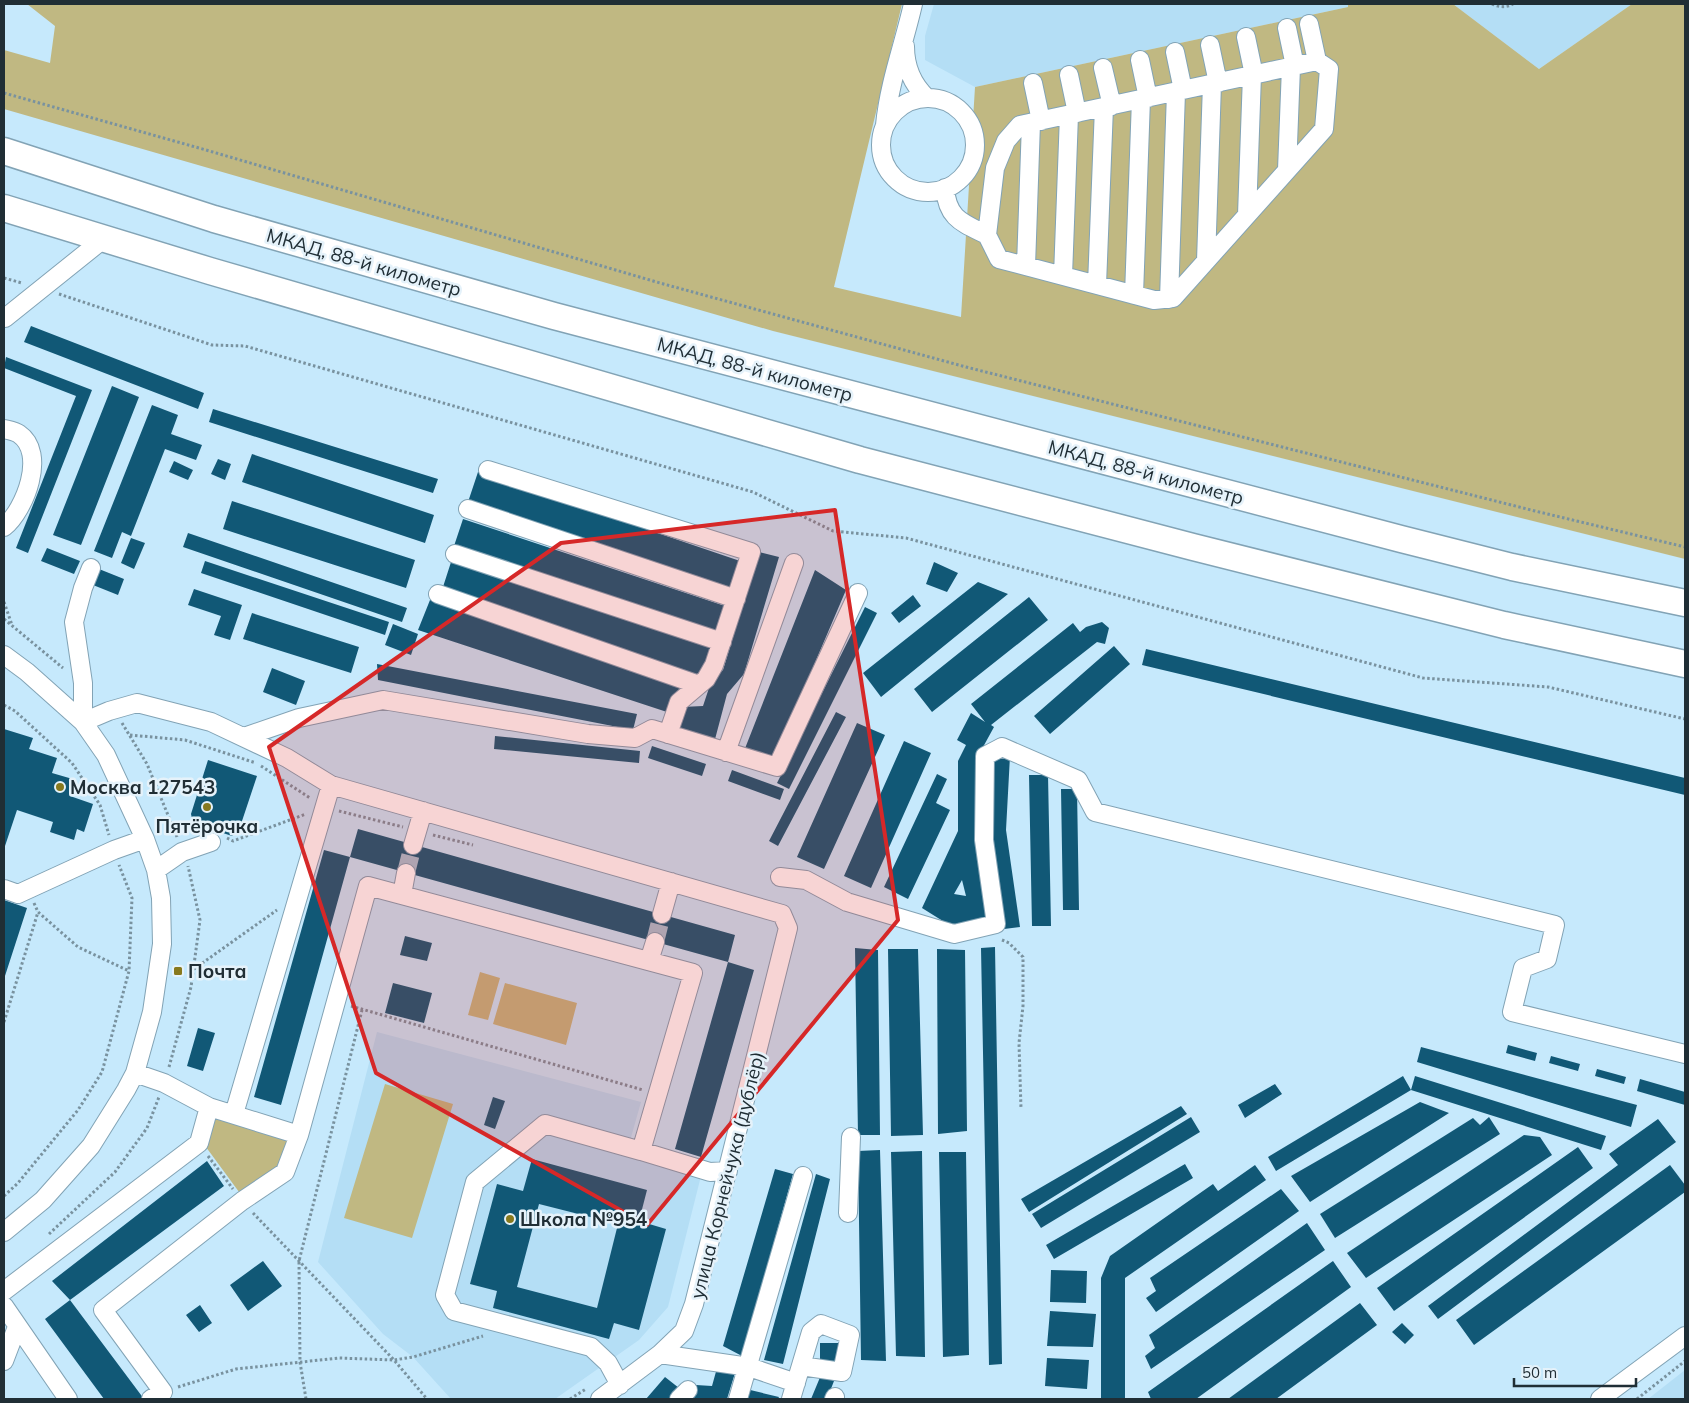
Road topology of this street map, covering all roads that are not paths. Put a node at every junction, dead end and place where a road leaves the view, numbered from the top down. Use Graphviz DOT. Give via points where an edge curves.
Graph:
graph roads {
  1 [pos="913,4"];
  2 [pos="1309,24"];
  3 [pos="1287,28"];
  4 [pos="906,34"];
  5 [pos="1246,38"];
  6 [pos="1210,45"];
  7 [pos="1175,52"];
  8 [pos="1140,60"];
  9 [pos="1317,61"];
  10 [pos="1293,67"];
  11 [pos="1104,68"];
  12 [pos="1253,75"];
  13 [pos="1069,76"];
  14 [pos="1033,83"];
  15 [pos="1215,83"];
  16 [pos="1180,91"];
  17 [pos="927,98"];
  18 [pos="1145,98"];
  19 [pos="1108,106"];
  20 [pos="1073,114"];
  21 [pos="1036,122"];
  22 [pos="885,127"];
  23 [pos="4,151"];
  24 [pos="1287,170"];
  25 [pos="945,188"];
  26 [pos="4,208"];
  27 [pos="1247,215"];
  28 [pos="987,235"];
  29 [pos="106,238"];
  30 [pos="1206,261"];
  31 [pos="1026,266"];
  32 [pos="1063,276"];
  33 [pos="1098,285"];
  34 [pos="1134,295"];
  35 [pos="1169,299"];
  36 [pos="4,318"];
  37 [pos="4,429"];
  38 [pos="488,470"];
  39 [pos="468,509"];
  40 [pos="4,527"];
  41 [pos="455,554"];
  42 [pos="794,563"];
  43 [pos="91,568"];
  44 [pos="858,593"];
  45 [pos="438,594"];
  46 [pos="736,599"];
  47 [pos="1685,603"];
  48 [pos="722,642"];
  49 [pos="7,663"];
  50 [pos="1685,664"];
  51 [pos="699,685"];
  52 [pos="83,722"];
  53 [pos="668,734"];
  54 [pos="244,737"];
  55 [pos="726,752"];
  56 [pos="331,785"];
  57 [pos="423,811"];
  58 [pos="416,838"];
  59 [pos="145,840"];
  60 [pos="218,840"];
  61 [pos="156,870"];
  62 [pos="406,872"];
  63 [pos="780,877"];
  64 [pos="671,882"];
  65 [pos="4,889"];
  66 [pos="402,895"];
  67 [pos="662,914"];
  68 [pos="655,942"];
  69 [pos="650,961"];
  70 [pos="1685,1054"];
  71 [pos="135,1073"];
  72 [pos="209,1106"];
  73 [pos="234,1114"];
  74 [pos="299,1135"];
  75 [pos="851,1137"];
  76 [pos="641,1151"];
  77 [pos="728,1171"];
  78 [pos="803,1176"];
  79 [pos="848,1213"];
  80 [pos="4,1232"];
  81 [pos="4,1291"];
  82 [pos="4,1306"];
  83 [pos="17,1327"];
  84 [pos="1685,1336"];
  85 [pos="660,1354"];
  86 [pos="4,1361"];
  87 [pos="749,1367"];
  88 [pos="616,1378"];
  89 [pos="796,1383"];
  90 [pos="161,1397"];
  91 [pos="1608,1397"];
  92 [pos="68,1399"];
  93 [pos="600,1399"];
  94 [pos="679,1399"];
  95 [pos="685,1399"];
  96 [pos="738,1399"];
  1 -- 4 [label="street"];
  2 -- 9 [label="street"];
  3 -- 10 [label="street"];
  4 -- 17 [label="street" via="908,69 914,84"];
  4 -- 22 [label="street" via="886,109"];
  5 -- 12 [label="street"];
  6 -- 15 [label="street"];
  7 -- 16 [label="street"];
  8 -- 18 [label="street"];
  9 -- 10 [label="street"];
  9 -- 24 [label="street" via="1329,70 1324,128"];
  10 -- 12 [label="street"];
  10 -- 24 [label="street"];
  11 -- 19 [label="street"];
  12 -- 15 [label="street"];
  12 -- 27 [label="street"];
  13 -- 20 [label="street"];
  14 -- 21 [label="street"];
  15 -- 16 [label="street"];
  15 -- 30 [label="street"];
  16 -- 18 [label="street"];
  16 -- 35 [label="street"];
  17 -- 22 [label="street" via="906,104"];
  17 -- 25 [label="street" via="956,107 973,132 971,163 959,180"];
  18 -- 19 [label="street"];
  18 -- 34 [label="street"];
  19 -- 20 [label="street"];
  19 -- 33 [label="street"];
  20 -- 21 [label="street"];
  20 -- 32 [label="street"];
  21 -- 28 [label="street" via="1020,125 1006,141 995,168"];
  21 -- 31 [label="street"];
  22 -- 25 [label="street" via="881,148 893,176 920,191"];
  23 -- 47 [label="highway, МКАД, 88-й километр" via="214,219 554,316 1512,567"];
  24 -- 27 [label="street"];
  25 -- 28 [label="street" via="954,216"];
  26 -- 29 [label="highway"];
  27 -- 30 [label="street"];
  28 -- 31 [label="street" via="999,259"];
  29 -- 36 [label="street"];
  29 -- 50 [label="highway" via="860,460 1504,625"];
  30 -- 35 [label="street"];
  31 -- 32 [label="street"];
  32 -- 33 [label="street"];
  33 -- 34 [label="street"];
  34 -- 35 [label="street" via="1154,300"];
  37 -- 40 [label="street" via="19,434 28,445 32,469 19,510"];
  38 -- 46 [label="street" via="751,552"];
  39 -- 46 [label="street"];
  41 -- 48 [label="street"];
  42 -- 55 [label="street"];
  43 -- 52 [label="street" via="74,622 83,684"];
  44 -- 55 [label="street" via="777,767"];
  45 -- 51 [label="street"];
  46 -- 48 [label="street"];
  48 -- 51 [label="street" via="714,665"];
  49 -- 52 [label="street" via="27,672"];
  51 -- 53 [label="street" via="679,702"];
  52 -- 54 [label="street" via="137,703 211,722"];
  52 -- 59 [label="street" via="106,755"];
  53 -- 54 [label="street" via="652,730 635,738 588,734 384,700 299,718"];
  53 -- 55 [label="street"];
  54 -- 56 [label="street"];
  56 -- 57 [label="street"];
  56 -- 73 [label="street"];
  57 -- 58 [label="street"];
  57 -- 64 [label="street"];
  59 -- 61 [label="street"];
  59 -- 65 [label="street" via="114,850 18,894"];
  60 -- 61 [label="street" via="182,852"];
  61 -- 71 [label="street" via="161,898 162,944 152,1012"];
  62 -- 66 [label="street"];
  63 -- 70 [label="street" via="806,880 847,902 954,934 996,924 984,840 985,756 1002,747 1078,780 1095,812 1555,925 1547,959 1523,968 1512,1012"];
  64 -- 67 [label="street"];
  64 -- 77 [label="street, улица Корнейчука (дублёр)" via="782,914 788,928"];
  66 -- 69 [label="street"];
  66 -- 74 [label="street" via="368,886"];
  68 -- 69 [label="street"];
  69 -- 76 [label="street" via="693,973"];
  71 -- 72 [label="street" via="164,1083"];
  71 -- 80 [label="street" via="91,1146 43,1200"];
  72 -- 73 [label="street"];
  72 -- 81 [label="street" via="199,1144"];
  73 -- 74 [label="street"];
  74 -- 90 [label="street" via="285,1172 103,1310"];
  75 -- 79 [label="street"];
  76 -- 77 [label="street" via="710,1172"];
  76 -- 88 [label="street" via="545,1124 475,1182 445,1295 454,1312 591,1347 608,1363"];
  77 -- 85 [label="street, улица Корнейчука (дублёр)" via="684,1331"];
  78 -- 87 [label="street"];
  82 -- 83 [label="street"];
  83 -- 86 [label="street"];
  83 -- 92 [label="street"];
  84 -- 91 [label="street"];
  85 -- 87 [label="street"];
  85 -- 88 [label="street, улица Корнейчука (дублёр)"];
  87 -- 89 [label="street"];
  87 -- 96 [label="street"];
  88 -- 93 [label="street, улица Корнейчука (дублёр)"];
  94 -- 95 [label="street" via="688,1390"];
}
